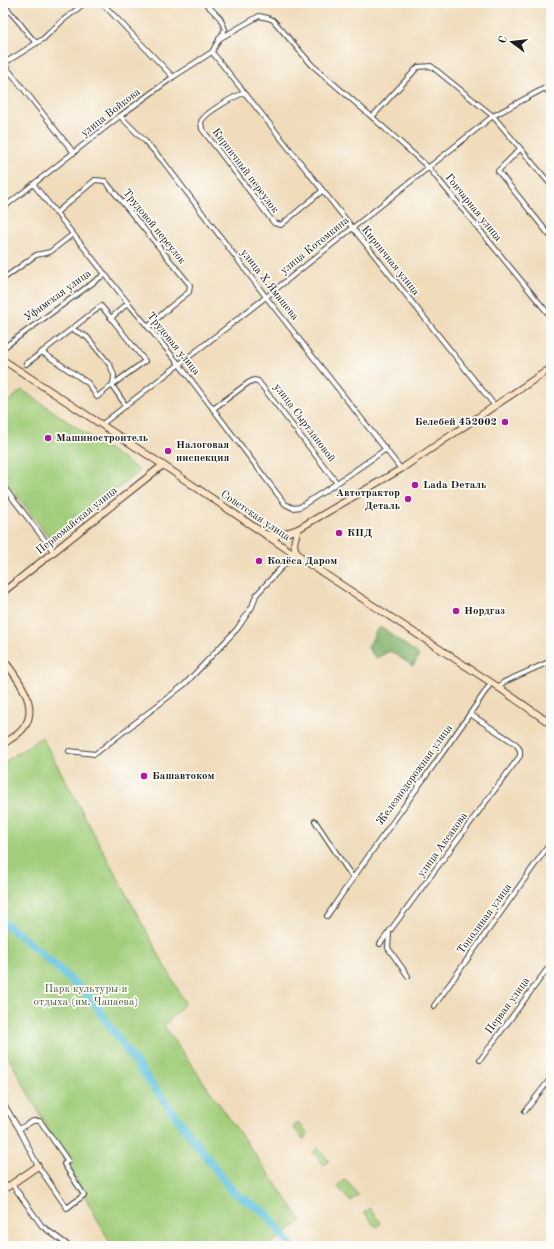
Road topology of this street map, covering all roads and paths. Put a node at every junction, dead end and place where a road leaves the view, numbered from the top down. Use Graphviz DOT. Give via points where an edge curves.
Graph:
graph roads {
  1 [pos="85,3"];
  2 [pos="102,3"];
  3 [pos="205,3"];
  4 [pos="3,4"];
  5 [pos="219,39"];
  6 [pos="37,43"];
  7 [pos="212,52"];
  8 [pos="3,63"];
  9 [pos="174,77"];
  10 [pos="244,93"];
  11 [pos="551,95"];
  12 [pos="120,116"];
  13 [pos="493,116"];
  14 [pos="372,117"];
  15 [pos="520,149"];
  16 [pos="74,153"];
  17 [pos="429,168"];
  18 [pos="34,185"];
  19 [pos="551,185"];
  20 [pos="322,191"];
  21 [pos="3,208"];
  22 [pos="56,213"];
  23 [pos="352,228"];
  24 [pos="73,234"];
  25 [pos="551,237"];
  26 [pos="105,274"];
  27 [pos="3,279"];
  28 [pos="266,297"];
  29 [pos="128,303"];
  30 [pos="551,317"];
  31 [pos="111,318"];
  32 [pos="148,327"];
  33 [pos="72,329"];
  34 [pos="3,348"];
  35 [pos="42,352"];
  36 [pos="3,360"];
  37 [pos="26,364"];
  38 [pos="179,364"];
  39 [pos="551,368"];
  40 [pos="112,385"];
  41 [pos="126,406"];
  42 [pos="495,406"];
  43 [pos="213,409"];
  44 [pos="102,425"];
  45 [pos="386,449"];
  46 [pos="163,465"];
  47 [pos="401,468"];
  48 [pos="337,483"];
  49 [pos="3,486"];
  50 [pos="5,491"];
  51 [pos="298,529"];
  52 [pos="262,533"];
  53 [pos="54,552"];
  54 [pos="294,554"];
  55 [pos="306,562"];
  56 [pos="3,592"];
  57 [pos="3,659"];
  58 [pos="551,661"];
  59 [pos="491,683"];
  60 [pos="498,687"];
  61 [pos="470,714"];
  62 [pos="551,724"];
  63 [pos="3,744"];
  64 [pos="69,751"];
  65 [pos="315,820"];
  66 [pos="551,842"];
  67 [pos="353,878"];
  68 [pos="327,916"];
  69 [pos="389,932"];
  70 [pos="380,944"];
  71 [pos="551,964"];
  72 [pos="408,976"];
  73 [pos="434,1006"];
  74 [pos="480,1060"];
  75 [pos="551,1078"];
  76 [pos="5,1106"];
  77 [pos="525,1111"];
  78 [pos="18,1129"];
  79 [pos="38,1166"];
  80 [pos="12,1184"];
  81 [pos="3,1190"];
  82 [pos="69,1246"];
  1 -- 6 [label="street"];
  2 -- 9 [label="street"];
  3 -- 5 [label="street, улица Войкова" via="220,18 225,29"];
  4 -- 6 [label="street"];
  5 -- 7 [label="street, улица Войкова"];
  5 -- 14 [label="street, Гончарная улица" via="259,16 272,20 312,64"];
  6 -- 8 [label="street"];
  7 -- 9 [label="street, улица Войкова"];
  7 -- 10 [label="street, Кирпичная улица"];
  8 -- 16 [label="street"];
  9 -- 12 [label="street, улица Войкова"];
  10 -- 20 [label="street, Кирпичная улица"];
  10 -- 20 [label="street, Кирпичный переулок" via="231,98 205,117 201,122 202,129 274,223 282,225"];
  11 -- 13 [label="street, улица Котомкина" via="545,88"];
  12 -- 16 [label="street, улица Войкова"];
  12 -- 28 [label="street, улица Х.Ямашева" via="162,161"];
  13 -- 14 [label="street" via="431,66 418,67"];
  13 -- 15 [label="street"];
  13 -- 17 [label="street, улица Котомкина"];
  14 -- 17 [label="street, Гончарная улица"];
  15 -- 19 [label="street"];
  15 -- 25 [label="street" via="498,172"];
  16 -- 18 [label="street, улица Войкова"];
  17 -- 23 [label="street, улица Котомкина"];
  17 -- 30 [label="street, Гончарная улица"];
  18 -- 21 [label="street, улица Войкова"];
  18 -- 22 [label="street, Трудовая улица"];
  20 -- 23 [label="street, Кирпичная улица"];
  22 -- 24 [label="street, Трудовая улица"];
  22 -- 32 [label="street, Трудовой переулок" via="95,180 105,181 190,285 189,292"];
  23 -- 28 [label="street, улица Котомкина"];
  23 -- 42 [label="street, Кирпичная улица"];
  24 -- 26 [label="street, Трудовая улица"];
  24 -- 27 [label="street" via="50,252 36,255"];
  26 -- 29 [label="street, Трудовая улица"];
  26 -- 34 [label="street, Уфимская улица"];
  28 -- 38 [label="street, улица Котомкина"];
  28 -- 45 [label="street, улица Х.Ямашева"];
  29 -- 31 [label="street"];
  29 -- 32 [label="street, Трудовая улица"];
  31 -- 33 [label="street" via="101,306"];
  31 -- 40 [label="street" via="145,361"];
  32 -- 38 [label="street, Трудовая улица"];
  33 -- 35 [label="street"];
  33 -- 40 [label="street" via="87,337 110,365 114,375"];
  35 -- 37 [label="street"];
  35 -- 40 [label="street" via="88,383 97,397"];
  36 -- 44 [label="main road, Советская улица"];
  38 -- 41 [label="street, улица Котомкина"];
  38 -- 43 [label="street, Трудовая улица"];
  39 -- 42 [label="main road"];
  40 -- 41 [label="street"];
  41 -- 44 [label="street, улица Котомкина"];
  42 -- 47 [label="main road"];
  43 -- 48 [label="street, Трудовая улица" via="285,504 292,508 300,507"];
  43 -- 48 [label="street, улица Сыртлановой" via="248,383 258,381"];
  44 -- 46 [label="main road, Советская улица"];
  45 -- 47 [label="street, улица Х.Ямашева"];
  45 -- 48 [label="street"];
  46 -- 52 [label="main road, Советская улица"];
  46 -- 53 [label="main road, Первомайская улица"];
  47 -- 51 [label="main road"];
  49 -- 50 [label="street"];
  50 -- 53 [label="street"];
  51 -- 52 [label="main road" via="277,536"];
  51 -- 55 [label="main road" via="294,547"];
  52 -- 54 [label="main road, Советская улица"];
  53 -- 56 [label="main road, Первомайская улица"];
  54 -- 55 [label="main road, Советская улица"];
  54 -- 64 [label="street" via="256,595 252,607 237,629 185,684 95,754"];
  55 -- 59 [label="main road, Советская улица"];
  57 -- 63 [label="main road" via="22,685 29,704 26,723"];
  58 -- 60 [label="street"];
  59 -- 60 [label="main road, Советская улица"];
  59 -- 61 [label="street, Железнодорожная улица"];
  60 -- 62 [label="main road, Советская улица"];
  61 -- 67 [label="street, Железнодорожная улица"];
  61 -- 69 [label="street, улица Аксакова" via="516,744 520,756"];
  65 -- 67 [label="street"];
  66 -- 73 [label="street, Тополиная улица"];
  67 -- 68 [label="street, Железнодорожная улица"];
  69 -- 70 [label="street, улица Аксакова"];
  69 -- 72 [label="street" via="388,948"];
  71 -- 74 [label="street, Первая улица"];
  75 -- 77 [label="street"];
  76 -- 78 [label="street"];
  78 -- 79 [label="street"];
  78 -- 79 [label="street" via="33,1121 40,1121 68,1161 64,1164 84,1195 67,1208"];
  79 -- 80 [label="main road"];
  80 -- 81 [label="main road"];
  80 -- 82 [label="street" via="42,1226"];
}
